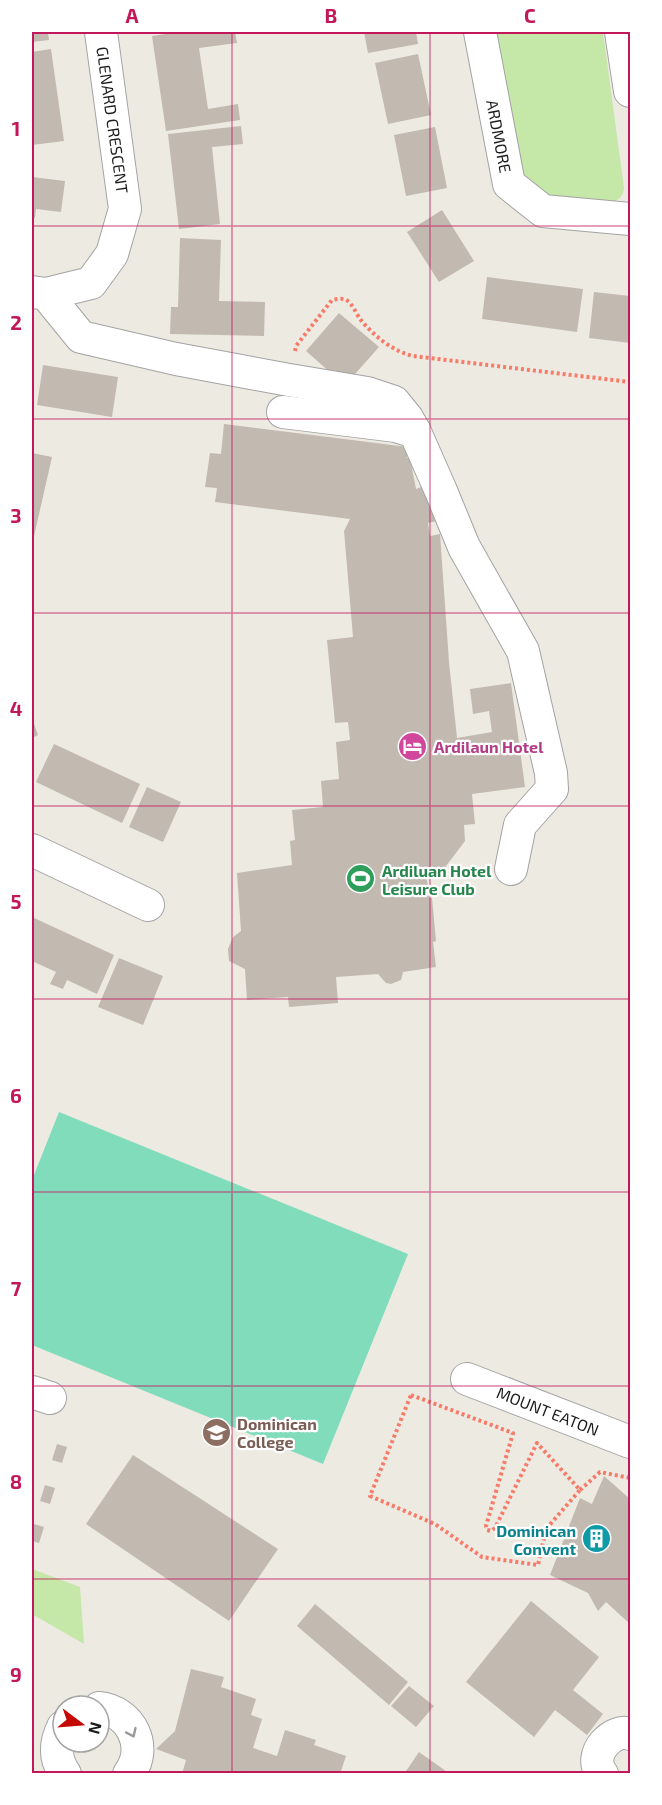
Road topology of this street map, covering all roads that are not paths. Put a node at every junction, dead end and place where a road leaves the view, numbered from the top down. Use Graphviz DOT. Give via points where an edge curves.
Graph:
graph roads {
  1 [pos="101,32"];
  2 [pos="480,32"];
  3 [pos="621,32"];
  4 [pos="630,91"];
  5 [pos="630,219"];
  6 [pos="39,293"];
  7 [pos="283,411"];
  8 [pos="415,432"];
  9 [pos="32,850"];
  10 [pos="511,869"];
  11 [pos="148,905"];
  12 [pos="467,1379"];
  13 [pos="630,1442"];
  14 [pos="111,1712"];
  15 [pos="630,1734"];
  16 [pos="56,1754"];
  17 [pos="65,1773"];
  18 [pos="129,1773"];
  19 [pos="602,1773"];
  1 -- 6 [label="street, GLENARD CRESCENT" via="125,209 112,254 91,283"];
  2 -- 5 [label="street, ARDMORE" via="509,184 543,211"];
  3 -- 4 [label="street"];
  6 -- 8 [label="street" via="81,337 176,359 367,393 394,402"];
  7 -- 8 [label="street"];
  8 -- 10 [label="street" via="464,547 523,651 551,773 552,789 520,825"];
  9 -- 11 [label="street"];
  12 -- 13 [label="street, MOUNT EATON"];
  14 -- 18 [label="street, one-way" via="120,1715 133,1729 138,1748"];
  15 -- 19 [label="street" via="617,1734 599,1749 596,1759"];
  16 -- 17 [label="street"];
}
